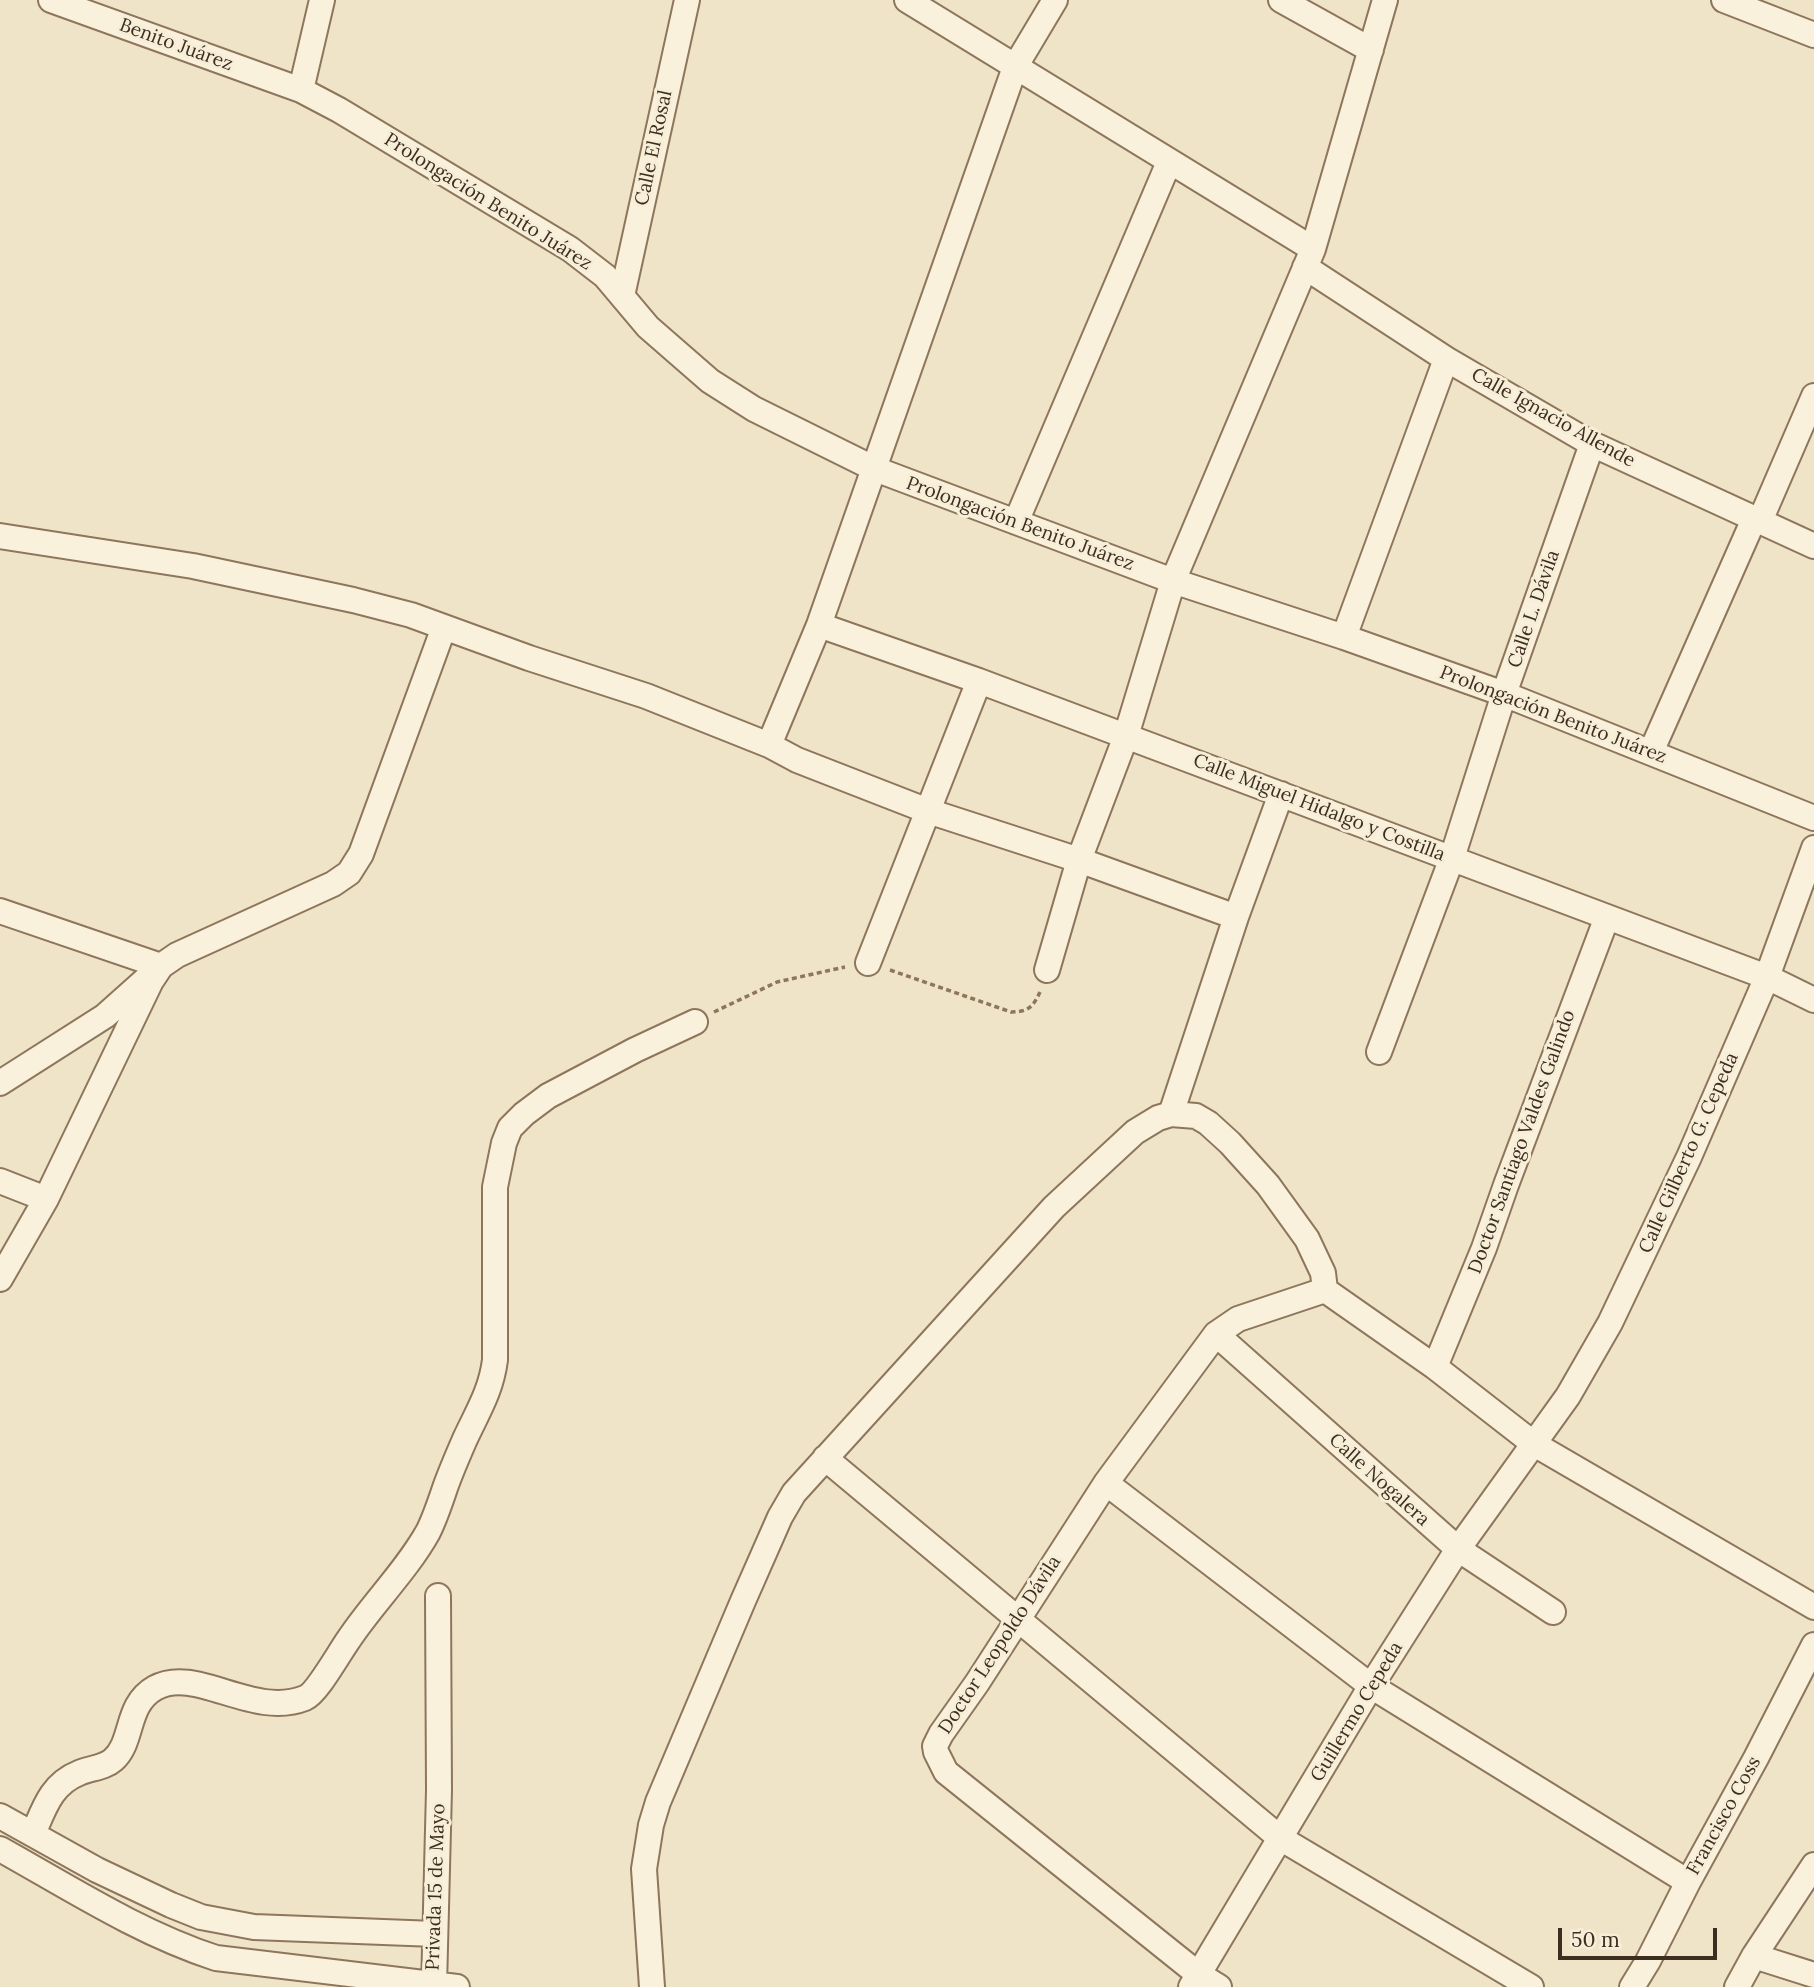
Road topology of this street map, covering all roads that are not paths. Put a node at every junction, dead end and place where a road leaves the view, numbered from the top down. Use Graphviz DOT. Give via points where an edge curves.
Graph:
graph roads {
  1 [pos="51,0"];
  2 [pos="322,0"];
  3 [pos="687,0"];
  4 [pos="1055,0"];
  5 [pos="1281,0"];
  6 [pos="1385,0"];
  7 [pos="1724,0"];
  8 [pos="913,2"];
  9 [pos="1814,35"];
  10 [pos="1371,50"];
  11 [pos="1015,67"];
  12 [pos="301,90"];
  13 [pos="1169,162"];
  14 [pos="1309,258"];
  15 [pos="622,296"];
  16 [pos="1446,359"];
  17 [pos="1814,396"];
  18 [pos="1592,444"];
  19 [pos="875,469"];
  20 [pos="1757,520"];
  21 [pos="1016,522"];
  22 [pos="0,536"];
  23 [pos="1814,546"];
  24 [pos="1173,581"];
  25 [pos="819,625"];
  26 [pos="444,627"];
  27 [pos="1344,637"];
  28 [pos="979,681"];
  29 [pos="1504,694"];
  30 [pos="1126,736"];
  31 [pos="769,745"];
  32 [pos="1651,752"];
  33 [pos="1281,794"];
  34 [pos="928,811"];
  35 [pos="1814,818"];
  36 [pos="1814,848"];
  37 [pos="1452,858"];
  38 [pos="1079,860"];
  39 [pos="0,911"];
  40 [pos="1607,917"];
  41 [pos="1236,918"];
  42 [pos="868,963"];
  43 [pos="161,966"];
  44 [pos="1047,970"];
  45 [pos="1767,977"];
  46 [pos="1814,1000"];
  47 [pos="695,1021"];
  48 [pos="1379,1052"];
  49 [pos="0,1083"];
  50 [pos="1171,1114"];
  51 [pos="0,1181"];
  52 [pos="46,1199"];
  53 [pos="0,1279"];
  54 [pos="1325,1290"];
  55 [pos="1216,1334"];
  56 [pos="1435,1367"];
  57 [pos="1534,1444"];
  58 [pos="825,1458"];
  59 [pos="1106,1483"];
  60 [pos="1458,1549"];
  61 [pos="438,1596"];
  62 [pos="1814,1607"];
  63 [pos="1553,1612"];
  64 [pos="1018,1619"];
  65 [pos="1814,1644"];
  66 [pos="1371,1686"];
  67 [pos="0,1816"];
  68 [pos="33,1834"];
  69 [pos="1280,1838"];
  70 [pos="0,1849"];
  71 [pos="1814,1865"];
  72 [pos="1688,1882"];
  73 [pos="435,1934"];
  74 [pos="1754,1956"];
  75 [pos="1814,1975"];
  76 [pos="1195,1980"];
  77 [pos="442,1986"];
  78 [pos="652,1987"];
  79 [pos="1219,1987"];
  80 [pos="1531,1987"];
  81 [pos="1632,1987"];
  82 [pos="1737,1987"];
  1 -- 12 [label="street, Benito Juárez"];
  2 -- 12 [label="street"];
  3 -- 15 [label="street, Calle El Rosal"];
  4 -- 11 [label="street"];
  5 -- 10 [label="street"];
  6 -- 10 [label="street"];
  7 -- 9 [label="street"];
  8 -- 11 [label="street, Calle Ignacio Allende"];
  10 -- 14 [label="street"];
  11 -- 13 [label="street, Calle Ignacio Allende"];
  11 -- 19 [label="street"];
  12 -- 15 [label="street, Prolongación Benito Juárez" via="570,249"];
  13 -- 14 [label="street, Calle Ignacio Allende"];
  13 -- 21 [label="street"];
  14 -- 16 [label="street, Calle Ignacio Allende"];
  14 -- 24 [label="street"];
  15 -- 19 [label="street, Prolongación Benito Juárez" via="648,327 710,381 754,409"];
  16 -- 18 [label="street, Calle Ignacio Allende"];
  16 -- 27 [label="street"];
  17 -- 20 [label="street"];
  18 -- 20 [label="street, Calle Ignacio Allende"];
  18 -- 29 [label="street, Calle L. Dávila"];
  19 -- 21 [label="street, Prolongación Benito Juárez"];
  19 -- 25 [label="street"];
  20 -- 23 [label="street, Calle Ignacio Allende"];
  20 -- 32 [label="street"];
  21 -- 24 [label="street, Prolongación Benito Juárez"];
  22 -- 26 [label="street" via="193,566 353,600"];
  24 -- 27 [label="street, Prolongación Benito Juárez"];
  24 -- 30 [label="street"];
  25 -- 28 [label="street, Calle Miguel Hidalgo y Costilla"];
  25 -- 31 [label="street"];
  26 -- 31 [label="street" via="646,696"];
  26 -- 43 [label="street" via="349,873"];
  27 -- 29 [label="street, Prolongación Benito Juárez"];
  28 -- 30 [label="street, Calle Miguel Hidalgo y Costilla"];
  28 -- 34 [label="street"];
  29 -- 32 [label="street, Prolongación Benito Juárez"];
  29 -- 37 [label="street, Calle L. Dávila"];
  30 -- 33 [label="street, Calle Miguel Hidalgo y Costilla"];
  30 -- 38 [label="street"];
  31 -- 34 [label="street"];
  32 -- 35 [label="street, Prolongación Benito Juárez"];
  33 -- 37 [label="street, Calle Miguel Hidalgo y Costilla"];
  33 -- 41 [label="street"];
  34 -- 38 [label="street"];
  34 -- 42 [label="street"];
  36 -- 45 [label="street, Calle Gilberto G. Cepeda"];
  37 -- 40 [label="street, Calle Miguel Hidalgo y Costilla"];
  37 -- 48 [label="street, Calle L. Dávila"];
  38 -- 41 [label="street"];
  38 -- 44 [label="street"];
  39 -- 43 [label="street"];
  40 -- 45 [label="street, Calle Miguel Hidalgo y Costilla"];
  40 -- 56 [label="street, Doctor Santiago Valdes Galindo"];
  41 -- 50 [label="street"];
  43 -- 49 [label="street" via="105,1016"];
  43 -- 52 [label="street"];
  45 -- 46 [label="street, Calle Miguel Hidalgo y Costilla"];
  45 -- 57 [label="street, Calle Gilberto G. Cepeda" via="1610,1323"];
  47 -- 68 [label="street" via="548,1096 510,1128 495,1186 495,1360 488,1394 429,1531 316,1690 307,1697 276,1704 192,1683 172,1682 154,1688 141,1700 113,1760 63,1781 51,1793"];
  50 -- 54 [label="street" via="1196,1116 1208,1123 1268,1185 1307,1238 1323,1273"];
  50 -- 58 [label="street" via="1135,1132 1054,1208"];
  51 -- 52 [label="street"];
  52 -- 53 [label="street"];
  54 -- 55 [label="street, Doctor Leopoldo Dávila" via="1238,1319"];
  54 -- 56 [label="street"];
  55 -- 59 [label="street, Doctor Leopoldo Dávila"];
  55 -- 60 [label="street, Calle Nogalera"];
  56 -- 57 [label="street"];
  57 -- 60 [label="street, Guillermo Cepeda"];
  57 -- 62 [label="street"];
  58 -- 64 [label="street"];
  58 -- 78 [label="street" via="780,1517 658,1802 644,1868"];
  59 -- 64 [label="street, Doctor Leopoldo Dávila"];
  59 -- 66 [label="street"];
  60 -- 63 [label="street, Calle Nogalera"];
  60 -- 66 [label="street, Guillermo Cepeda"];
  61 -- 73 [label="street, Privada 15 de Mayo"];
  64 -- 69 [label="street"];
  64 -- 76 [label="street, Doctor Leopoldo Dávila" via="941,1734 936,1745 938,1758 946,1772"];
  65 -- 72 [label="street, Francisco Coss"];
  66 -- 69 [label="street, Guillermo Cepeda"];
  66 -- 72 [label="street"];
  67 -- 68 [label="street"];
  68 -- 73 [label="street" via="97,1870 201,1917 254,1927"];
  69 -- 76 [label="street, Guillermo Cepeda"];
  69 -- 80 [label="street"];
  70 -- 77 [label="street" via="135,1924 216,1958"];
  71 -- 74 [label="street"];
  72 -- 81 [label="street, Francisco Coss"];
  73 -- 77 [label="street, Privada 15 de Mayo"];
  74 -- 75 [label="street"];
  74 -- 82 [label="street"];
  76 -- 79 [label="street, Doctor Leopoldo Dávila"];
}
